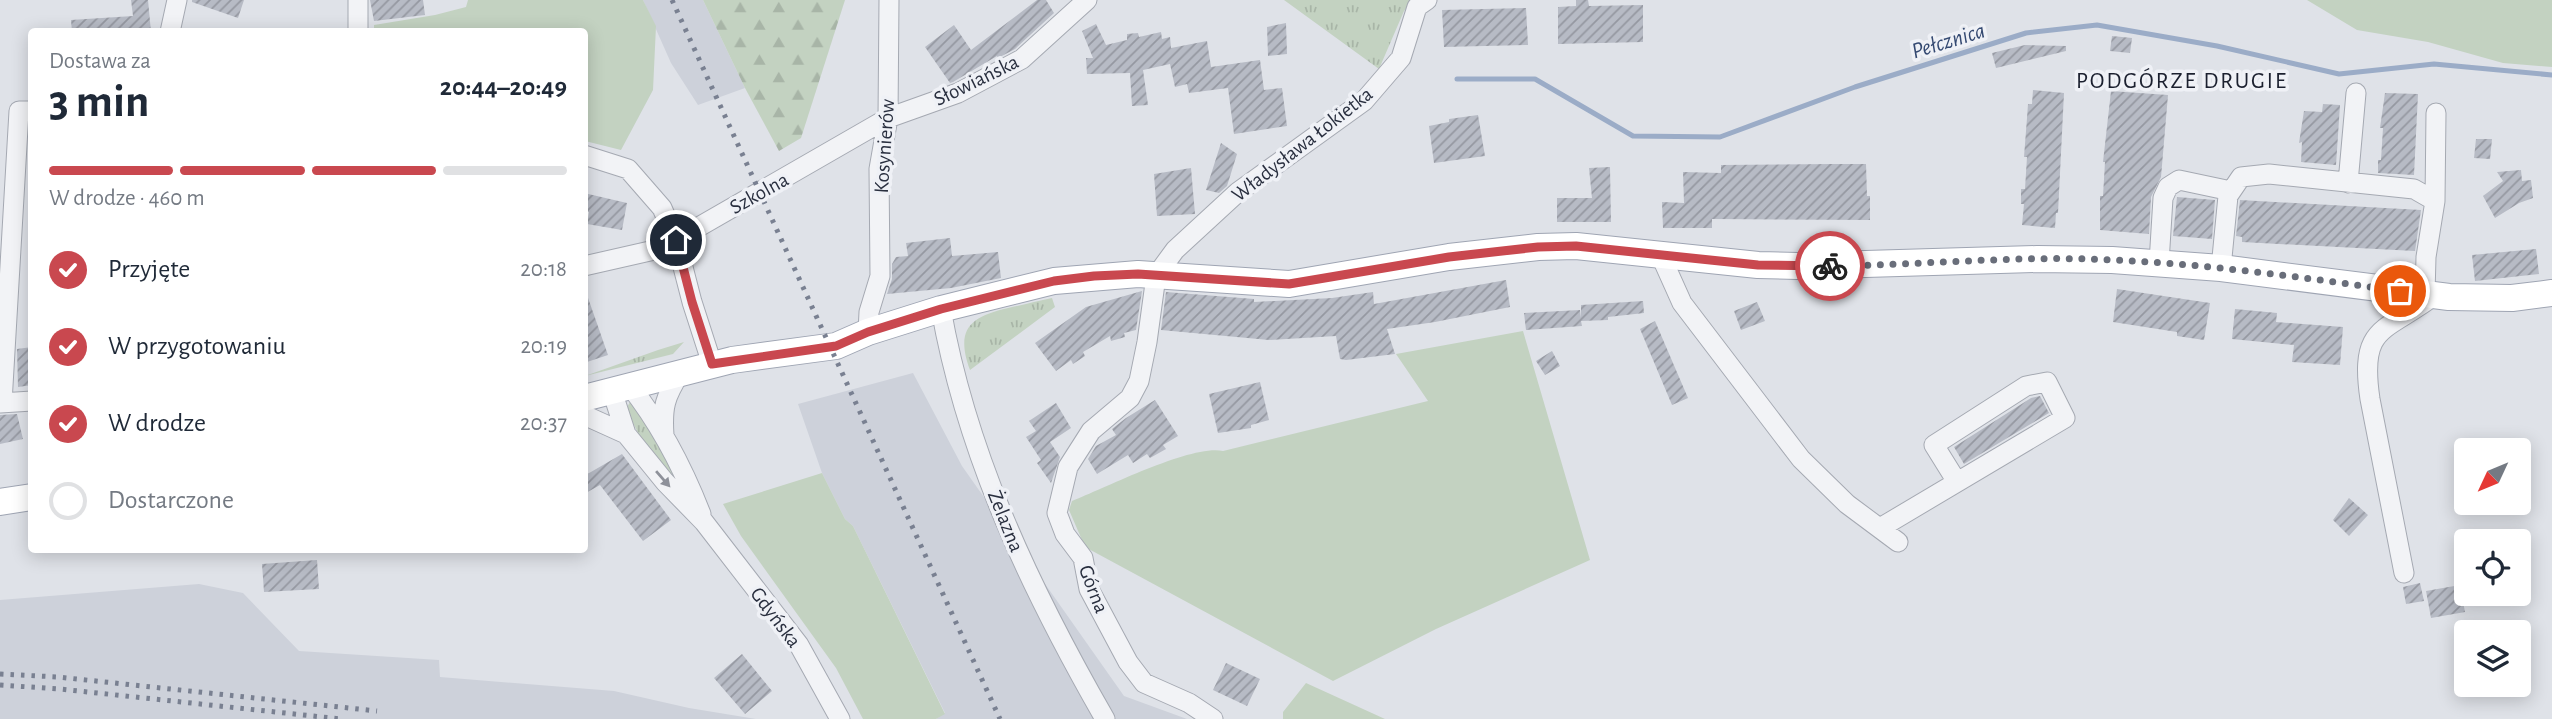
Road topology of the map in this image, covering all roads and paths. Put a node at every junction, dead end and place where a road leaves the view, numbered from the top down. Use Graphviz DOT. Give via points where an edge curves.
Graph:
graph roads {
  1 [pos="177,0"];
  2 [pos="358,0"];
  3 [pos="889,0"];
  4 [pos="1087,0"];
  5 [pos="1427,0"];
  6 [pos="171,28"];
  7 [pos="358,28"];
  8 [pos="2356,93"];
  9 [pos="25,111"];
  10 [pos="2436,113"];
  11 [pos="888,118"];
  12 [pos="588,156"];
  13 [pos="2348,183"];
  14 [pos="2231,191"];
  15 [pos="2435,201"];
  16 [pos="676,240"];
  17 [pos="1660,254"];
  18 [pos="2159,263"];
  19 [pos="588,265"];
  20 [pos="2221,268"];
  21 [pos="1156,276"];
  22 [pos="2552,293"];
  23 [pos="2430,295"];
  24 [pos="941,309"];
  25 [pos="868,332"];
  26 [pos="712,364"];
  27 [pos="680,373"];
  28 [pos="621,388"];
  29 [pos="588,397"];
  30 [pos="28,401"];
  31 [pos="1,403"];
  32 [pos="588,417"];
  33 [pos="626,434"];
  34 [pos="664,436"];
  35 [pos="1957,482"];
  36 [pos="28,498"];
  37 [pos="0,502"];
  38 [pos="704,522"];
  39 [pos="1880,528"];
  40 [pos="1898,542"];
  41 [pos="2404,573"];
  42 [pos="840,719"];
  43 [pos="1105,719"];
  44 [pos="1212,719"];
  1 -- 6 [label="street"];
  2 -- 7 [label="street"];
  3 -- 11 [label="street, Kosynierów"];
  4 -- 11 [label="street, Słowiańska" via="1022,60 958,93"];
  5 -- 21 [label="street, Władysława Łokietka" via="1417,7 1401,58 1364,101 1238,192 1175,250"];
  8 -- 13 [label="street"];
  9 -- 31 [label="street"];
  10 -- 15 [label="street"];
  11 -- 16 [label="street, Szkolna"];
  11 -- 25 [label="street, Kosynierów" via="879,169 880,276"];
  12 -- 16 [label="street" via="628,169 662,208"];
  13 -- 14 [label="street" via="2269,174 2241,177"];
  13 -- 15 [label="street" via="2414,189"];
  14 -- 18 [label="street" via="2179,180 2168,187 2163,198"];
  14 -- 20 [label="street"];
  15 -- 23 [label="street" via="2426,257"];
  16 -- 19 [label="street, Szkolna"];
  16 -- 26 [label="street"];
  17 -- 18 [label="main road" via="1798,266 2037,259"];
  17 -- 21 [label="main road" via="1538,247 1289,284"];
  17 -- 39 [label="street" via="1682,303 1801,459 1847,504"];
  18 -- 20 [label="main road"];
  20 -- 23 [label="main road"];
  21 -- 24 [label="main road" via="1054,281"];
  21 -- 44 [label="street, Górna" via="1139,381 1130,398 1077,449 1057,513 1065,534 1083,558 1089,589 1128,662 1144,683"];
  22 -- 23 [label="main road" via="2512,298"];
  23 -- 41 [label="street" via="2373,340 2367,356 2370,399"];
  24 -- 25 [label="main road"];
  24 -- 43 [label="street, Żelazna" via="962,406 1003,517 1034,587"];
  25 -- 26 [label="main road" via="836,346"];
  26 -- 27 [label="main road"];
  27 -- 28 [label="main road"];
  27 -- 34 [label="street" via="666,396"];
  28 -- 29 [label="main road"];
  28 -- 33 [label="street, Gdyńska"];
  28 -- 34 [label="street, Gdyńska"];
  30 -- 31 [label="street"];
  32 -- 33 [label="street, Gdyńska"];
  33 -- 38 [label="street, Gdyńska, one-way"];
  34 -- 38 [label="street, Gdyńska"];
  35 -- 35 [label="street" via="2066,418 2047,382 2026,386 1934,444"];
  35 -- 39 [label="street"];
  36 -- 37 [label="main road"];
  38 -- 42 [label="street, Gdyńska" via="799,645"];
  39 -- 40 [label="street"];
}
